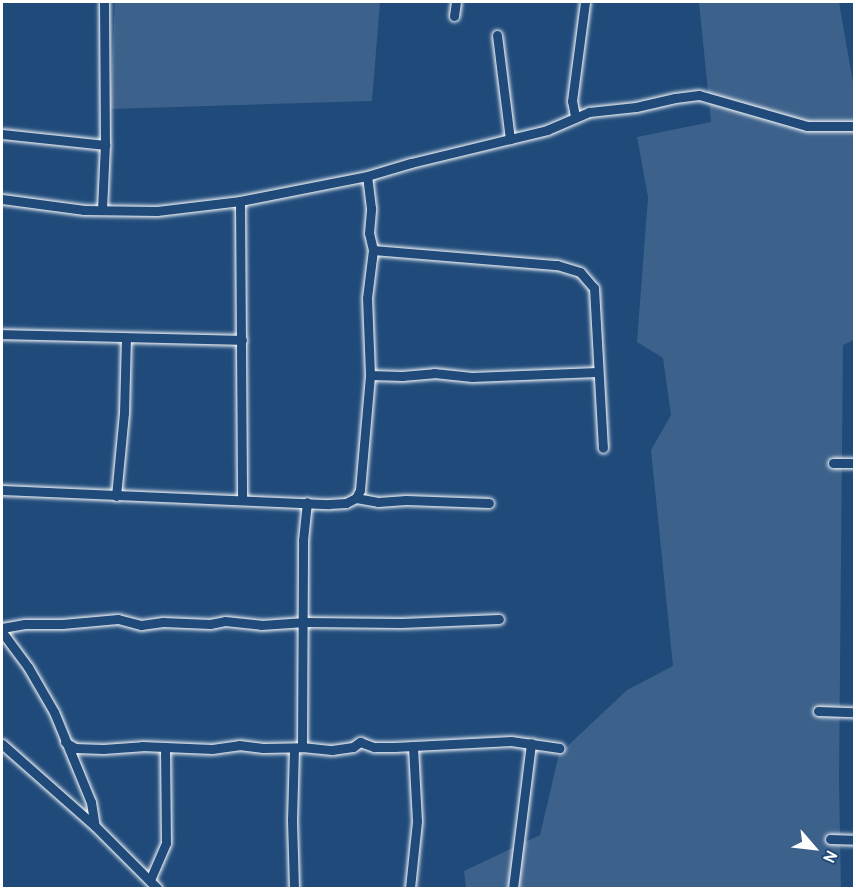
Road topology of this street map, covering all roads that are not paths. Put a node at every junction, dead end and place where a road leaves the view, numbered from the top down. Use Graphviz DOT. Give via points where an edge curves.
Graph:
graph roads {
  1 [pos="104,2"];
  2 [pos="456,2"];
  3 [pos="585,2"];
  4 [pos="454,16"];
  5 [pos="497,35"];
  6 [pos="574,116"];
  7 [pos="855,126"];
  8 [pos="2,134"];
  9 [pos="510,139"];
  10 [pos="105,144"];
  11 [pos="367,176"];
  12 [pos="2,199"];
  13 [pos="240,201"];
  14 [pos="102,210"];
  15 [pos="373,250"];
  16 [pos="2,334"];
  17 [pos="126,339"];
  18 [pos="242,340"];
  19 [pos="597,372"];
  20 [pos="369,375"];
  21 [pos="603,448"];
  22 [pos="833,463"];
  23 [pos="855,463"];
  24 [pos="2,490"];
  25 [pos="116,496"];
  26 [pos="356,498"];
  27 [pos="242,499"];
  28 [pos="307,502"];
  29 [pos="489,503"];
  30 [pos="499,619"];
  31 [pos="305,622"];
  32 [pos="2,630"];
  33 [pos="818,711"];
  34 [pos="855,712"];
  35 [pos="65,742"];
  36 [pos="531,743"];
  37 [pos="2,744"];
  38 [pos="413,746"];
  39 [pos="165,747"];
  40 [pos="298,747"];
  41 [pos="559,748"];
  42 [pos="95,826"];
  43 [pos="830,839"];
  44 [pos="855,840"];
  45 [pos="150,880"];
  46 [pos="157,888"];
  47 [pos="294,888"];
  48 [pos="410,888"];
  49 [pos="513,888"];
  1 -- 10 [label="street"];
  2 -- 4 [label="street"];
  3 -- 6 [label="street" via="572,101"];
  5 -- 9 [label="street"];
  6 -- 7 [label="street" via="699,96 807,126"];
  6 -- 9 [label="street" via="565,124"];
  8 -- 10 [label="street"];
  9 -- 11 [label="street"];
  10 -- 14 [label="street"];
  11 -- 13 [label="street"];
  11 -- 15 [label="street"];
  12 -- 14 [label="street"];
  13 -- 14 [label="street" via="157,211"];
  13 -- 18 [label="street"];
  15 -- 19 [label="street" via="557,265 580,272 594,288"];
  15 -- 20 [label="street" via="367,298"];
  16 -- 17 [label="street"];
  17 -- 18 [label="street"];
  17 -- 25 [label="street"];
  18 -- 27 [label="street"];
  19 -- 20 [label="street" via="472,377 434,373"];
  19 -- 21 [label="street"];
  20 -- 26 [label="street" via="360,490"];
  22 -- 23 [label="street"];
  24 -- 25 [label="street"];
  25 -- 27 [label="street"];
  26 -- 28 [label="street" via="338,504"];
  26 -- 29 [label="street" via="378,502"];
  27 -- 28 [label="street"];
  28 -- 31 [label="street" via="303,540"];
  30 -- 31 [label="street"];
  31 -- 32 [label="street" via="141,625 118,619"];
  31 -- 40 [label="street"];
  32 -- 35 [label="street" via="54,712"];
  33 -- 34 [label="street"];
  35 -- 39 [label="street" via="83,749"];
  35 -- 42 [label="street" via="91,802"];
  36 -- 38 [label="street"];
  36 -- 41 [label="street"];
  36 -- 49 [label="street"];
  37 -- 42 [label="street"];
  38 -- 40 [label="street" via="374,747 360,742 332,750"];
  38 -- 48 [label="street" via="417,821"];
  39 -- 40 [label="street"];
  39 -- 45 [label="street" via="166,843"];
  40 -- 47 [label="street" via="292,820"];
  42 -- 45 [label="street"];
  43 -- 44 [label="street"];
  45 -- 46 [label="street"];
}
